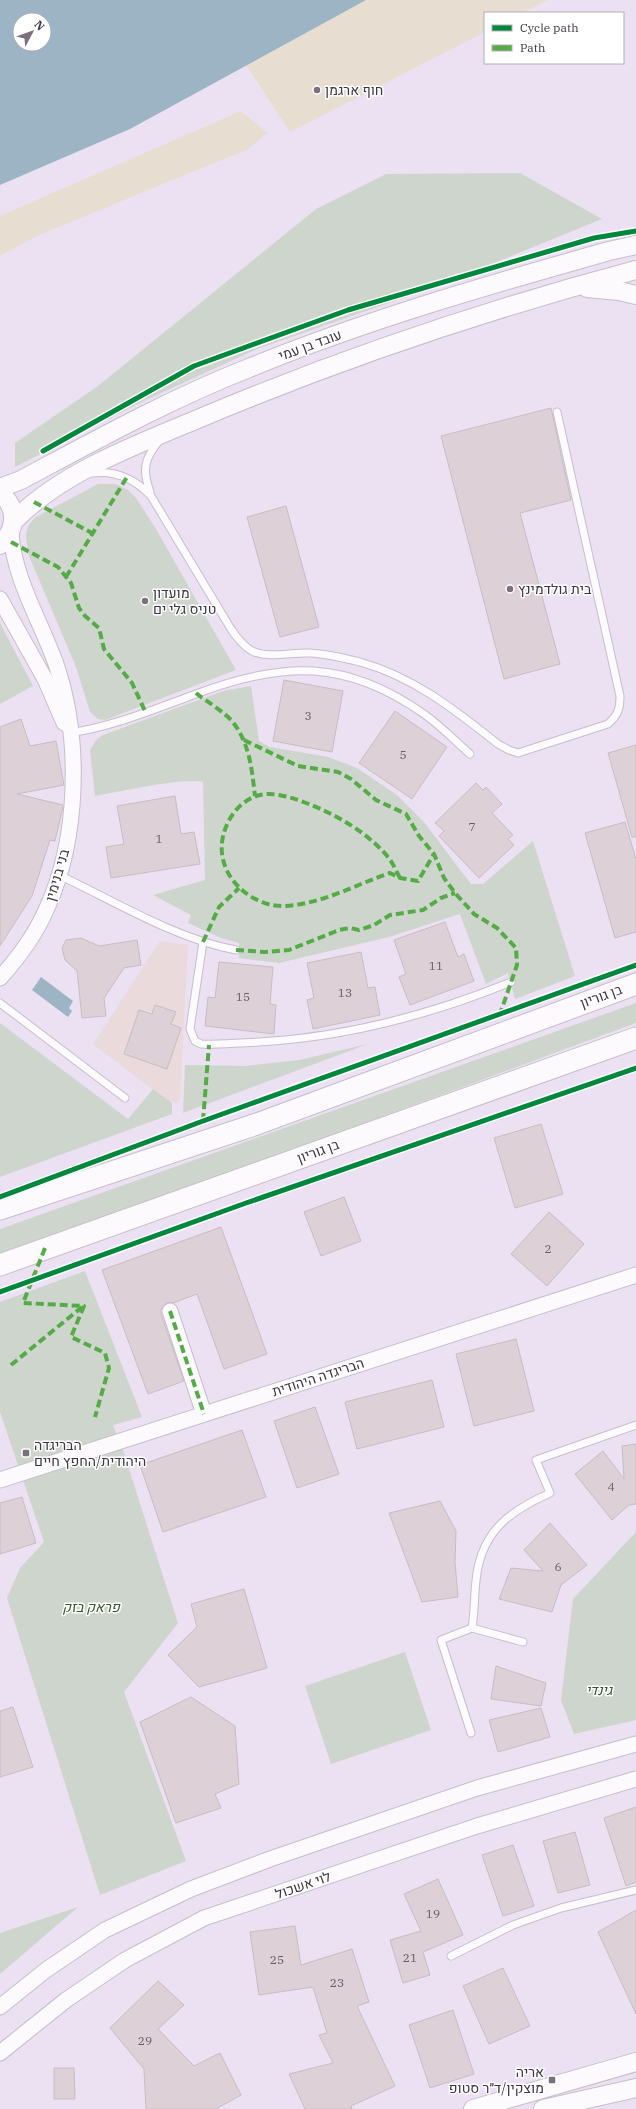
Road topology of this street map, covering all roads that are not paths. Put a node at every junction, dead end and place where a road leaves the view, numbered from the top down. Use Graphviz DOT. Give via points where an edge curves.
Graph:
graph roads {
  1 [pos="636,245"];
  2 [pos="636,270"];
  3 [pos="575,287"];
  4 [pos="636,295"];
  5 [pos="557,412"];
  6 [pos="167,432"];
  7 [pos="79,474"];
  8 [pos="0,488"];
  9 [pos="0,493"];
  10 [pos="151,496"];
  11 [pos="8,533"];
  12 [pos="0,599"];
  13 [pos="69,733"];
  14 [pos="470,754"];
  15 [pos="59,875"];
  16 [pos="203,942"];
  17 [pos="236,950"];
  18 [pos="0,978"];
  19 [pos="511,982"];
  20 [pos="636,984"];
  21 [pos="0,1003"];
  22 [pos="636,1038"];
  23 [pos="125,1098"];
  24 [pos="0,1209"];
  25 [pos="0,1265"];
  26 [pos="636,1275"];
  27 [pos="170,1311"];
  28 [pos="204,1414"];
  29 [pos="636,1424"];
  30 [pos="0,1480"];
  31 [pos="472,1628"];
  32 [pos="523,1642"];
  33 [pos="471,1733"];
  34 [pos="636,1744"];
  35 [pos="636,1779"];
  36 [pos="636,1890"];
  37 [pos="451,1956"];
  38 [pos="0,2007"];
  39 [pos="0,2053"];
  40 [pos="635,2063"];
  41 [pos="636,2088"];
  42 [pos="473,2109"];
  43 [pos="543,2109"];
  1 -- 8 [label="street, עובד בן עמי" via="446,298 250,368 156,409 21,480"];
  2 -- 3 [label="street, עובד בן עמי"];
  3 -- 4 [label="street" via="619,290"];
  3 -- 6 [label="street, עובד בן עמי" via="465,320 353,358"];
  5 -- 10 [label="lane" via="620,696 620,708 616,717 608,724 518,753 498,744 435,695 402,677 361,662 335,656 309,653 264,654 242,644"];
  6 -- 7 [label="street, עובד בן עמי"];
  6 -- 10 [label="lane" via="152,450 145,470"];
  7 -- 10 [label="lane" via="110,472 122,475 143,487"];
  7 -- 11 [label="street, עובד בן עמי" via="34,502"];
  9 -- 11 [label="street" via="11,506"];
  11 -- 13 [label="street, בני בנימין" via="15,562 64,692"];
  12 -- 13 [label="street, בני בנימין" via="54,699"];
  13 -- 14 [label="lane" via="98,727 231,681 266,672 310,671 345,675 382,689 425,715"];
  13 -- 15 [label="street, בני בנימין" via="72,757 72,812"];
  15 -- 16 [label="lane"];
  15 -- 18 [label="street, בני בנימין" via="48,907 35,932"];
  16 -- 17 [label="lane"];
  16 -- 19 [label="lane" via="190,1029 195,1041 201,1044 295,1040 338,1034 432,1011"];
  20 -- 24 [label="main road, בן גוריון" via="257,1124"];
  21 -- 23 [label="lane"];
  22 -- 25 [label="main road, בן גוריון"];
  26 -- 28 [label="street, הבריגדה היהודית"];
  27 -- 28 [label="street"];
  28 -- 30 [label="street, הבריגדה היהודית"];
  29 -- 31 [label="lane" via="536,1460 550,1493 526,1504 499,1524 486,1545 477,1572 476,1606"];
  31 -- 32 [label="lane"];
  31 -- 33 [label="lane" via="441,1640"];
  34 -- 38 [label="street" via="477,1788 191,1889 105,1930 46,1970"];
  35 -- 39 [label="street, לוי אשכול" via="477,1826 204,1918 125,1960 66,2000"];
  36 -- 37 [label="lane" via="561,1908 513,1924"];
  40 -- 42 [label="street"];
  41 -- 43 [label="street"];
}
